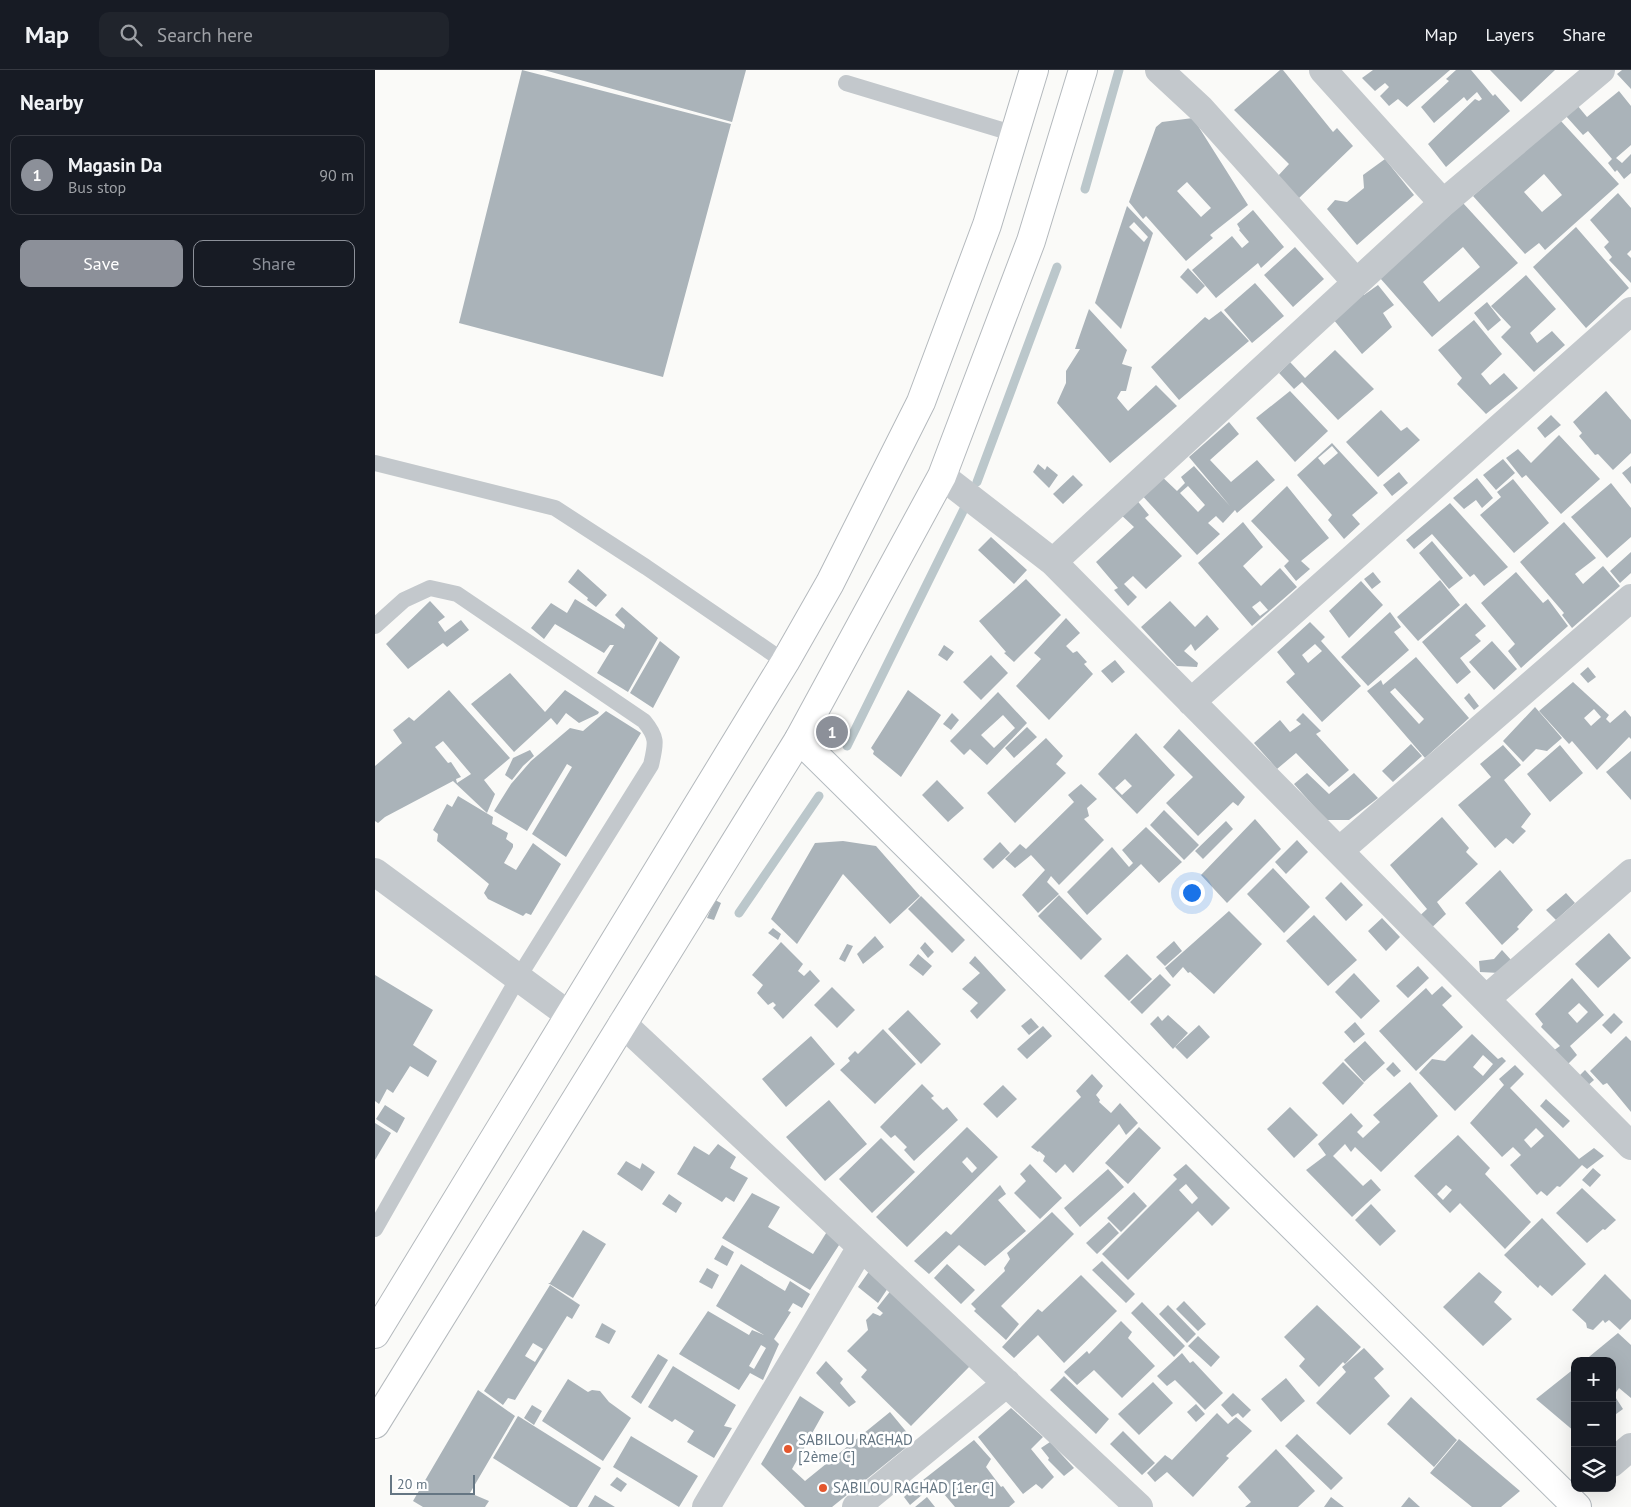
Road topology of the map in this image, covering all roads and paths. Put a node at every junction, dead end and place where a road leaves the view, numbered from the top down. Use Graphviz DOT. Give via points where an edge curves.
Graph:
graph roads {
  1 [pos="1034,70"];
  2 [pos="1083,70"];
  3 [pos="1159,70"];
  4 [pos="1601,70"];
  5 [pos="1329,72"];
  6 [pos="846,83"];
  7 [pos="1015,134"];
  8 [pos="1443,203"];
  9 [pos="1356,282"];
  10 [pos="1631,311"];
  11 [pos="375,463"];
  12 [pos="942,476"];
  13 [pos="1053,562"];
  14 [pos="1631,598"];
  15 [pos="375,626"];
  16 [pos="785,662"];
  17 [pos="1191,702"];
  18 [pos="799,738"];
  19 [pos="1339,851"];
  20 [pos="375,872"];
  21 [pos="1631,873"];
  22 [pos="518,978"];
  23 [pos="1486,999"];
  24 [pos="569,1015"];
  25 [pos="622,1023"];
  26 [pos="1631,1146"];
  27 [pos="375,1229"];
  28 [pos="861,1247"];
  29 [pos="375,1334"];
  30 [pos="1007,1383"];
  31 [pos="375,1424"];
  32 [pos="1631,1447"];
  33 [pos="1616,1460"];
  34 [pos="1573,1501"];
  35 [pos="706,1507"];
  36 [pos="855,1507"];
  37 [pos="1139,1507"];
  1 -- 7 [label="main road"];
  2 -- 12 [label="main road" via="1031,240"];
  3 -- 9 [label="street" via="1201,109"];
  4 -- 8 [label="street"];
  5 -- 8 [label="street"];
  6 -- 7 [label="lane"];
  7 -- 16 [label="main road" via="987,225 921,402 830,583"];
  8 -- 9 [label="street"];
  9 -- 13 [label="street"];
  10 -- 17 [label="street"];
  11 -- 16 [label="lane" via="555,508"];
  12 -- 13 [label="street"];
  12 -- 18 [label="main road"];
  13 -- 17 [label="street"];
  14 -- 19 [label="street"];
  15 -- 22 [label="lane" via="404,600 430,588 457,594 644,720 653,732 656,745 651,765"];
  16 -- 24 [label="main road"];
  17 -- 19 [label="street"];
  18 -- 25 [label="main road"];
  18 -- 34 [label="main road"];
  19 -- 23 [label="street"];
  20 -- 22 [label="street"];
  21 -- 23 [label="street"];
  22 -- 24 [label="street"];
  22 -- 27 [label="lane"];
  23 -- 26 [label="street"];
  24 -- 29 [label="main road"];
  25 -- 28 [label="street"];
  25 -- 31 [label="main road"];
  28 -- 30 [label="street"];
  28 -- 35 [label="street"];
  30 -- 36 [label="street"];
  30 -- 37 [label="street"];
  32 -- 33 [label="street"];
}
